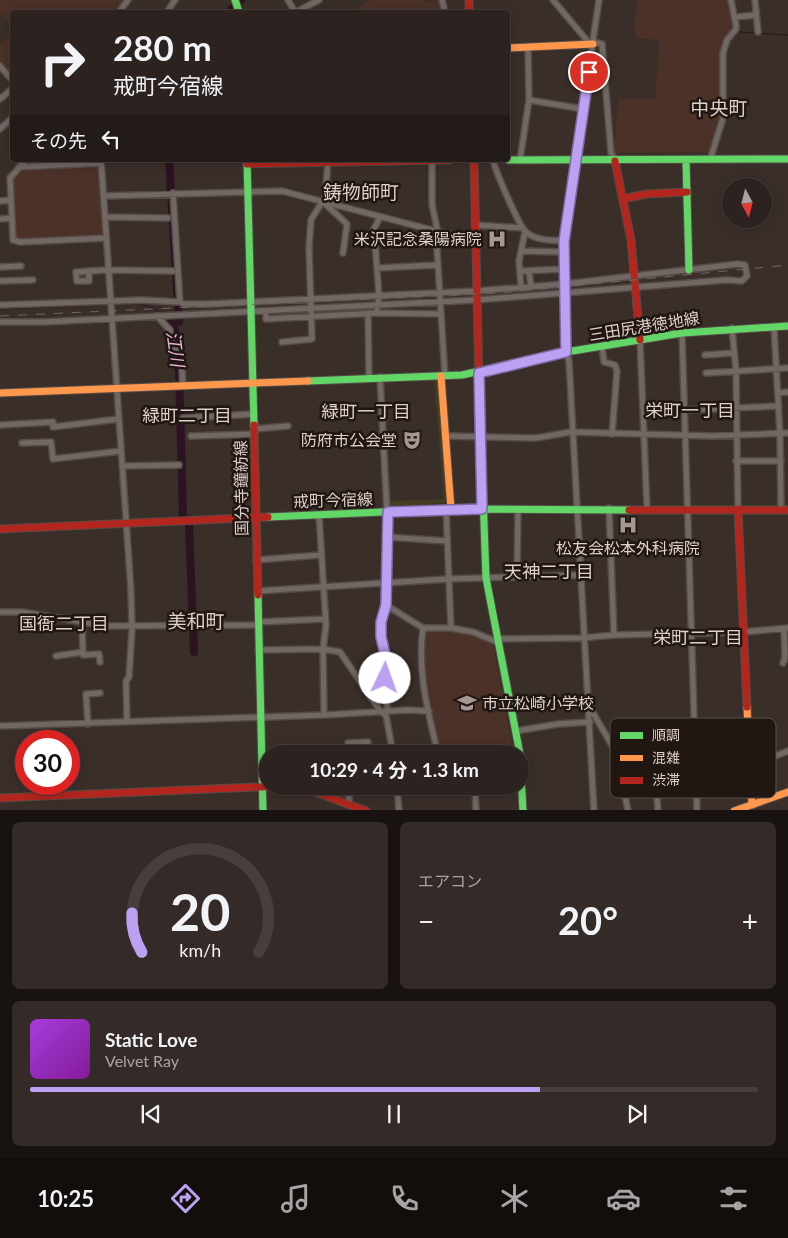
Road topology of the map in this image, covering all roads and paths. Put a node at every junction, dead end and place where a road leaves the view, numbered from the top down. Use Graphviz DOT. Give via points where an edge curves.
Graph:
graph roads {
  1 [pos="128,0"];
  2 [pos="319,0"];
  3 [pos="553,0"];
  4 [pos="599,0"];
  5 [pos="731,0"];
  6 [pos="755,0"];
  7 [pos="120,10"];
  8 [pos="300,10"];
  9 [pos="756,15"];
  10 [pos="736,17"];
  11 [pos="758,32"];
  12 [pos="592,44"];
  13 [pos="528,47"];
  14 [pos="510,48"];
  15 [pos="0,66"];
  16 [pos="10,78"];
  17 [pos="10,91"];
  18 [pos="0,99"];
  19 [pos="529,100"];
  20 [pos="583,109"];
  21 [pos="10,120"];
  22 [pos="0,129"];
  23 [pos="788,158"];
  24 [pos="510,160"];
  25 [pos="520,160"];
  26 [pos="686,160"];
  27 [pos="710,160"];
  28 [pos="575,161"];
  29 [pos="615,161"];
  30 [pos="24,162"];
  31 [pos="87,162"];
  32 [pos="101,162"];
  33 [pos="247,162"];
  34 [pos="328,162"];
  35 [pos="432,162"];
  36 [pos="474,162"];
  37 [pos="494,162"];
  38 [pos="19,167"];
  39 [pos="247,192"];
  40 [pos="687,192"];
  41 [pos="173,194"];
  42 [pos="104,196"];
  43 [pos="623,199"];
  44 [pos="11,200"];
  45 [pos="0,201"];
  46 [pos="324,202"];
  47 [pos="105,217"];
  48 [pos="380,217"];
  49 [pos="12,218"];
  50 [pos="168,218"];
  51 [pos="0,219"];
  52 [pos="475,225"];
  53 [pos="524,230"];
  54 [pos="436,231"];
  55 [pos="476,235"];
  56 [pos="106,238"];
  57 [pos="564,241"];
  58 [pos="521,251"];
  59 [pos="563,252"];
  60 [pos="343,253"];
  61 [pos="438,265"];
  62 [pos="21,266"];
  63 [pos="0,268"];
  64 [pos="377,268"];
  65 [pos="564,268"];
  66 [pos="109,270"];
  67 [pos="689,270"];
  68 [pos="89,271"];
  69 [pos="173,271"];
  70 [pos="520,271"];
  71 [pos="530,271"];
  72 [pos="634,276"];
  73 [pos="33,280"];
  74 [pos="0,281"];
  75 [pos="564,284"];
  76 [pos="531,287"];
  77 [pos="521,288"];
  78 [pos="635,289"];
  79 [pos="476,292"];
  80 [pos="440,293"];
  81 [pos="565,295"];
  82 [pos="378,296"];
  83 [pos="311,299"];
  84 [pos="476,300"];
  85 [pos="111,301"];
  86 [pos="251,302"];
  87 [pos="440,302"];
  88 [pos="182,303"];
  89 [pos="0,305"];
  90 [pos="376,306"];
  91 [pos="312,309"];
  92 [pos="266,311"];
  93 [pos="251,312"];
  94 [pos="368,313"];
  95 [pos="377,313"];
  96 [pos="185,314"];
  97 [pos="441,314"];
  98 [pos="157,316"];
  99 [pos="312,317"];
  100 [pos="112,318"];
  101 [pos="0,322"];
  102 [pos="788,326"];
  103 [pos="774,327"];
  104 [pos="732,328"];
  105 [pos="682,333"];
  106 [pos="640,340"];
  107 [pos="282,342"];
  108 [pos="602,346"];
  109 [pos="566,352"];
  110 [pos="734,353"];
  111 [pos="705,355"];
  112 [pos="788,368"];
  113 [pos="777,370"];
  114 [pos="736,372"];
  115 [pos="479,373"];
  116 [pos="706,373"];
  117 [pos="443,376"];
  118 [pos="369,377"];
  119 [pos="380,377"];
  120 [pos="253,382"];
  121 [pos="183,386"];
  122 [pos="117,390"];
  123 [pos="788,392"];
  124 [pos="778,393"];
  125 [pos="0,394"];
  126 [pos="779,406"];
  127 [pos="736,407"];
  128 [pos="685,410"];
  129 [pos="254,414"];
  130 [pos="183,418"];
  131 [pos="118,419"];
  132 [pos="0,424"];
  133 [pos="288,426"];
  134 [pos="254,431"];
  135 [pos="572,432"];
  136 [pos="788,433"];
  137 [pos="612,434"];
  138 [pos="780,434"];
  139 [pos="736,435"];
  140 [pos="191,436"];
  141 [pos="445,436"];
  142 [pos="480,436"];
  143 [pos="644,436"];
  144 [pos="686,436"];
  145 [pos="22,443"];
  146 [pos="121,450"];
  147 [pos="781,460"];
  148 [pos="736,461"];
  149 [pos="179,465"];
  150 [pos="122,466"];
  151 [pos="576,508"];
  152 [pos="609,508"];
  153 [pos="647,508"];
  154 [pos="449,509"];
  155 [pos="482,509"];
  156 [pos="518,509"];
  157 [pos="687,509"];
  158 [pos="738,510"];
  159 [pos="784,510"];
  160 [pos="388,512"];
  161 [pos="318,515"];
  162 [pos="256,517"];
  163 [pos="126,523"];
  164 [pos="0,529"];
  165 [pos="387,537"];
  166 [pos="447,541"];
  167 [pos="320,555"];
  168 [pos="256,560"];
  169 [pos="580,575"];
  170 [pos="517,577"];
  171 [pos="486,578"];
  172 [pos="448,579"];
  173 [pos="386,583"];
  174 [pos="322,587"];
  175 [pos="257,591"];
  176 [pos="386,605"];
  177 [pos="0,612"];
  178 [pos="325,619"];
  179 [pos="82,622"];
  180 [pos="258,624"];
  181 [pos="132,625"];
  182 [pos="423,628"];
  183 [pos="451,628"];
  184 [pos="786,629"];
  185 [pos="743,632"];
  186 [pos="691,633"];
  187 [pos="614,634"];
  188 [pos="584,637"];
  189 [pos="497,640"];
  190 [pos="258,650"];
  191 [pos="323,650"];
  192 [pos="83,652"];
  193 [pos="56,656"];
  194 [pos="100,662"];
  195 [pos="783,663"];
  196 [pos="100,693"];
  197 [pos="589,706"];
  198 [pos="388,711"];
  199 [pos="429,711"];
  200 [pos="381,712"];
  201 [pos="324,715"];
  202 [pos="261,717"];
  203 [pos="694,718"];
  204 [pos="748,718"];
  205 [pos="127,722"];
  206 [pos="590,722"];
  207 [pos="88,724"];
  208 [pos="0,726"];
  209 [pos="516,731"];
  210 [pos="610,739"];
  211 [pos="368,742"];
  212 [pos="262,745"];
  213 [pos="348,745"];
  214 [pos="391,745"];
  215 [pos="436,745"];
  216 [pos="518,745"];
  217 [pos="788,750"];
  218 [pos="776,755"];
  219 [pos="259,787"];
  220 [pos="788,792"];
  221 [pos="263,795"];
  222 [pos="321,795"];
  223 [pos="349,795"];
  224 [pos="397,795"];
  225 [pos="475,795"];
  226 [pos="522,795"];
  227 [pos="776,796"];
  228 [pos="0,798"];
  229 [pos="752,798"];
  230 [pos="771,798"];
  231 [pos="349,804"];
  232 [pos="752,805"];
  233 [pos="263,810"];
  234 [pos="366,810"];
  235 [pos="399,810"];
  236 [pos="476,810"];
  237 [pos="523,810"];
  238 [pos="594,810"];
  239 [pos="734,810"];
  1 -- 7 [label="street"];
  2 -- 8 [label="street"];
  3 -- 12 [label="street"];
  4 -- 12 [label="street"];
  5 -- 10 [label="street"];
  6 -- 9 [label="street"];
  9 -- 10 [label="street"];
  9 -- 11 [label="street"];
  10 -- 27 [label="street" via="736,29 727,40 723,53 723,118"];
  12 -- 13 [label="street"];
  12 -- 20 [label="street"];
  12 -- 29 [label="street" via="602,44 610,153"];
  13 -- 14 [label="street"];
  13 -- 19 [label="street"];
  15 -- 16 [label="street"];
  17 -- 18 [label="street"];
  19 -- 20 [label="street"];
  19 -- 25 [label="street"];
  20 -- 28 [label="street"];
  21 -- 22 [label="street"];
  23 -- 27 [label="street"];
  24 -- 25 [label="street"];
  25 -- 28 [label="street"];
  26 -- 27 [label="street"];
  26 -- 29 [label="street"];
  26 -- 40 [label="street"];
  28 -- 29 [label="street"];
  28 -- 57 [label="street"];
  29 -- 43 [label="street"];
  30 -- 38 [label="street"];
  31 -- 38 [label="street"];
  32 -- 42 [label="street"];
  33 -- 39 [label="street, 国分寺鐘紡線"];
  34 -- 46 [label="street"];
  35 -- 54 [label="street"];
  36 -- 52 [label="street"];
  37 -- 53 [label="street" via="504,192"];
  38 -- 44 [label="street" via="10,178"];
  39 -- 41 [label="street"];
  39 -- 46 [label="street" via="282,191"];
  39 -- 86 [label="street, 国分寺鐘紡線"];
  40 -- 43 [label="street"];
  40 -- 67 [label="street"];
  41 -- 42 [label="street"];
  41 -- 88 [label="street"];
  42 -- 47 [label="street"];
  43 -- 72 [label="street"];
  44 -- 45 [label="street"];
  44 -- 49 [label="street"];
  46 -- 48 [label="street"];
  46 -- 60 [label="street" via="347,224"];
  46 -- 83 [label="street" via="311,220"];
  47 -- 50 [label="street"];
  47 -- 56 [label="street"];
  48 -- 54 [label="street"];
  48 -- 64 [label="street" via="374,229"];
  49 -- 51 [label="street"];
  49 -- 56 [label="street" via="13,240 20,242"];
  52 -- 53 [label="street"];
  52 -- 55 [label="street"];
  53 -- 57 [label="street" via="539,240"];
  53 -- 58 [label="street"];
  54 -- 55 [label="street"];
  54 -- 61 [label="street" via="434,243"];
  55 -- 79 [label="street"];
  56 -- 66 [label="street"];
  57 -- 59 [label="street"];
  58 -- 59 [label="street"];
  58 -- 70 [label="street"];
  59 -- 65 [label="street"];
  61 -- 64 [label="street"];
  61 -- 80 [label="street"];
  62 -- 63 [label="street"];
  64 -- 82 [label="street"];
  65 -- 71 [label="street"];
  65 -- 75 [label="street"];
  66 -- 68 [label="street"];
  66 -- 69 [label="street"];
  66 -- 85 [label="street"];
  67 -- 72 [label="street"];
  67 -- 78 [label="street" via="743,264 747,267 747,276 742,281"];
  70 -- 71 [label="street"];
  70 -- 77 [label="street"];
  71 -- 76 [label="street"];
  72 -- 75 [label="street"];
  72 -- 78 [label="street"];
  73 -- 74 [label="street"];
  75 -- 76 [label="street"];
  75 -- 81 [label="street"];
  76 -- 77 [label="street"];
  77 -- 79 [label="street"];
  78 -- 81 [label="street"];
  78 -- 106 [label="street"];
  79 -- 80 [label="street"];
  79 -- 84 [label="street"];
  80 -- 82 [label="street"];
  80 -- 87 [label="street"];
  81 -- 84 [label="street"];
  81 -- 109 [label="street"];
  82 -- 83 [label="street"];
  82 -- 90 [label="street"];
  83 -- 86 [label="street"];
  83 -- 91 [label="street"];
  84 -- 87 [label="street"];
  84 -- 115 [label="street"];
  85 -- 88 [label="street"];
  85 -- 89 [label="street"];
  85 -- 100 [label="street"];
  86 -- 88 [label="street"];
  86 -- 93 [label="street, 国分寺鐘紡線"];
  87 -- 90 [label="street"];
  87 -- 97 [label="street"];
  88 -- 96 [label="street"];
  90 -- 91 [label="street"];
  90 -- 95 [label="street"];
  91 -- 92 [label="street"];
  91 -- 99 [label="street"];
  92 -- 93 [label="street"];
  92 -- 99 [label="street" via="266,319"];
  93 -- 96 [label="street"];
  93 -- 120 [label="street, 国分寺鐘紡線"];
  94 -- 95 [label="street"];
  94 -- 99 [label="street"];
  94 -- 118 [label="street"];
  95 -- 97 [label="street"];
  96 -- 98 [label="street"];
  97 -- 117 [label="street"];
  98 -- 100 [label="street"];
  98 -- 121 [label="street" via="170,330 173,350 181,351"];
  99 -- 107 [label="street" via="312,339"];
  100 -- 101 [label="street"];
  100 -- 122 [label="street"];
  102 -- 103 [label="street, 三田尻港徳地線"];
  103 -- 104 [label="street, 三田尻港徳地線"];
  103 -- 113 [label="street"];
  104 -- 105 [label="street, 三田尻港徳地線"];
  104 -- 110 [label="street"];
  105 -- 106 [label="street, 三田尻港徳地線"];
  105 -- 128 [label="street"];
  106 -- 108 [label="street, 三田尻港徳地線"];
  106 -- 143 [label="street"];
  108 -- 109 [label="street, 三田尻港徳地線"];
  108 -- 137 [label="street" via="604,362 615,365 616,372"];
  109 -- 115 [label="street, 三田尻港徳地線"];
  109 -- 135 [label="street"];
  110 -- 111 [label="street"];
  110 -- 114 [label="street"];
  112 -- 113 [label="street"];
  113 -- 114 [label="street"];
  113 -- 124 [label="street"];
  114 -- 116 [label="street"];
  114 -- 127 [label="street"];
  115 -- 117 [label="street, 三田尻港徳地線"];
  115 -- 142 [label="street"];
  117 -- 119 [label="street, 三田尻港徳地線"];
  117 -- 141 [label="street"];
  118 -- 119 [label="street, 三田尻港徳地線"];
  118 -- 120 [label="street, 三田尻港徳地線"];
  119 -- 160 [label="street"];
  120 -- 121 [label="street, 三田尻港徳地線"];
  120 -- 129 [label="street, 国分寺鐘紡線"];
  121 -- 122 [label="street, 三田尻港徳地線"];
  122 -- 125 [label="street, 三田尻港徳地線"];
  122 -- 131 [label="street"];
  123 -- 124 [label="street"];
  124 -- 126 [label="street"];
  126 -- 127 [label="street"];
  126 -- 138 [label="street"];
  127 -- 128 [label="street"];
  127 -- 139 [label="street"];
  128 -- 144 [label="street"];
  129 -- 130 [label="street"];
  129 -- 134 [label="street, 国分寺鐘紡線"];
  131 -- 132 [label="street" via="53,427 53,422"];
  131 -- 146 [label="street"];
  133 -- 134 [label="street"];
  134 -- 140 [label="street"];
  134 -- 162 [label="street, 国分寺鐘紡線"];
  135 -- 137 [label="street"];
  135 -- 142 [label="street" via="536,438"];
  135 -- 151 [label="street"];
  136 -- 138 [label="street"];
  137 -- 143 [label="street"];
  138 -- 139 [label="street"];
  138 -- 147 [label="street"];
  139 -- 144 [label="street"];
  139 -- 148 [label="street"];
  141 -- 142 [label="street"];
  141 -- 154 [label="street"];
  142 -- 155 [label="street"];
  143 -- 144 [label="street"];
  143 -- 153 [label="street"];
  144 -- 157 [label="street"];
  145 -- 146 [label="street" via="51,442 53,458"];
  146 -- 150 [label="street"];
  147 -- 148 [label="street"];
  147 -- 159 [label="street"];
  148 -- 158 [label="street"];
  149 -- 150 [label="street"];
  150 -- 163 [label="street"];
  151 -- 152 [label="street, 戒町今宿線"];
  151 -- 156 [label="street, 戒町今宿線"];
  151 -- 169 [label="street"];
  152 -- 153 [label="street, 戒町今宿線"];
  152 -- 187 [label="street"];
  153 -- 157 [label="street, 戒町今宿線"];
  154 -- 155 [label="street, 戒町今宿線"];
  154 -- 160 [label="street, 戒町今宿線"];
  154 -- 166 [label="street"];
  155 -- 156 [label="street, 戒町今宿線"];
  155 -- 171 [label="street"];
  156 -- 170 [label="street"];
  157 -- 158 [label="street, 戒町今宿線"];
  157 -- 186 [label="street"];
  158 -- 159 [label="street, 戒町今宿線"];
  158 -- 185 [label="street"];
  160 -- 161 [label="street, 戒町今宿線"];
  160 -- 165 [label="street"];
  161 -- 162 [label="street, 戒町今宿線"];
  161 -- 167 [label="street"];
  162 -- 163 [label="street, 戒町今宿線"];
  162 -- 168 [label="street, 国分寺鐘紡線"];
  163 -- 164 [label="street, 戒町今宿線"];
  163 -- 181 [label="street"];
  165 -- 166 [label="street"];
  165 -- 173 [label="street"];
  166 -- 172 [label="street"];
  167 -- 168 [label="street"];
  167 -- 174 [label="street"];
  168 -- 175 [label="street, 国分寺鐘紡線"];
  169 -- 170 [label="street"];
  169 -- 188 [label="street"];
  170 -- 171 [label="street"];
  171 -- 172 [label="street"];
  171 -- 189 [label="street"];
  172 -- 173 [label="street"];
  172 -- 183 [label="street"];
  173 -- 174 [label="street"];
  173 -- 176 [label="street"];
  174 -- 175 [label="street"];
  174 -- 178 [label="street"];
  175 -- 180 [label="street, 国分寺鐘紡線"];
  176 -- 182 [label="street"];
  176 -- 198 [label="street" via="381,637 386,658 384,689"];
  177 -- 179 [label="street" via="22,612"];
  178 -- 180 [label="street"];
  178 -- 191 [label="street"];
  179 -- 181 [label="street"];
  179 -- 192 [label="street"];
  180 -- 181 [label="street"];
  180 -- 190 [label="street, 国分寺鐘紡線"];
  181 -- 205 [label="street" via="129,677 126,681"];
  182 -- 183 [label="street"];
  182 -- 199 [label="street" via="421,676"];
  183 -- 189 [label="street"];
  184 -- 185 [label="street"];
  184 -- 195 [label="street"];
  185 -- 186 [label="street"];
  185 -- 204 [label="street"];
  186 -- 187 [label="street"];
  186 -- 203 [label="street"];
  187 -- 188 [label="street"];
  188 -- 189 [label="street"];
  188 -- 197 [label="street"];
  189 -- 209 [label="street"];
  190 -- 191 [label="street"];
  190 -- 202 [label="street, 国分寺鐘紡線"];
  191 -- 200 [label="street" via="336,650 343,655"];
  191 -- 201 [label="street"];
  192 -- 193 [label="street"];
  192 -- 194 [label="street" via="83,655 99,654"];
  196 -- 207 [label="street" via="86,694"];
  197 -- 206 [label="street"];
  197 -- 210 [label="street"];
  198 -- 199 [label="street"];
  198 -- 200 [label="street"];
  199 -- 215 [label="street"];
  200 -- 201 [label="street"];
  200 -- 214 [label="street" via="386,715"];
  201 -- 202 [label="street"];
  202 -- 205 [label="street"];
  202 -- 212 [label="street, 国分寺鐘紡線"];
  205 -- 207 [label="street"];
  206 -- 209 [label="street"];
  206 -- 238 [label="street"];
  207 -- 208 [label="street"];
  209 -- 216 [label="street"];
  211 -- 213 [label="street"];
  217 -- 218 [label="street"];
  219 -- 228 [label="street"];
  220 -- 227 [label="street"];
  221 -- 233 [label="street, 国分寺鐘紡線"];
  222 -- 231 [label="street"];
  223 -- 231 [label="street"];
  224 -- 235 [label="street"];
  225 -- 236 [label="street"];
  226 -- 237 [label="street"];
  229 -- 232 [label="street"];
  230 -- 232 [label="street"];
  231 -- 234 [label="street"];
  232 -- 239 [label="street"];
}
